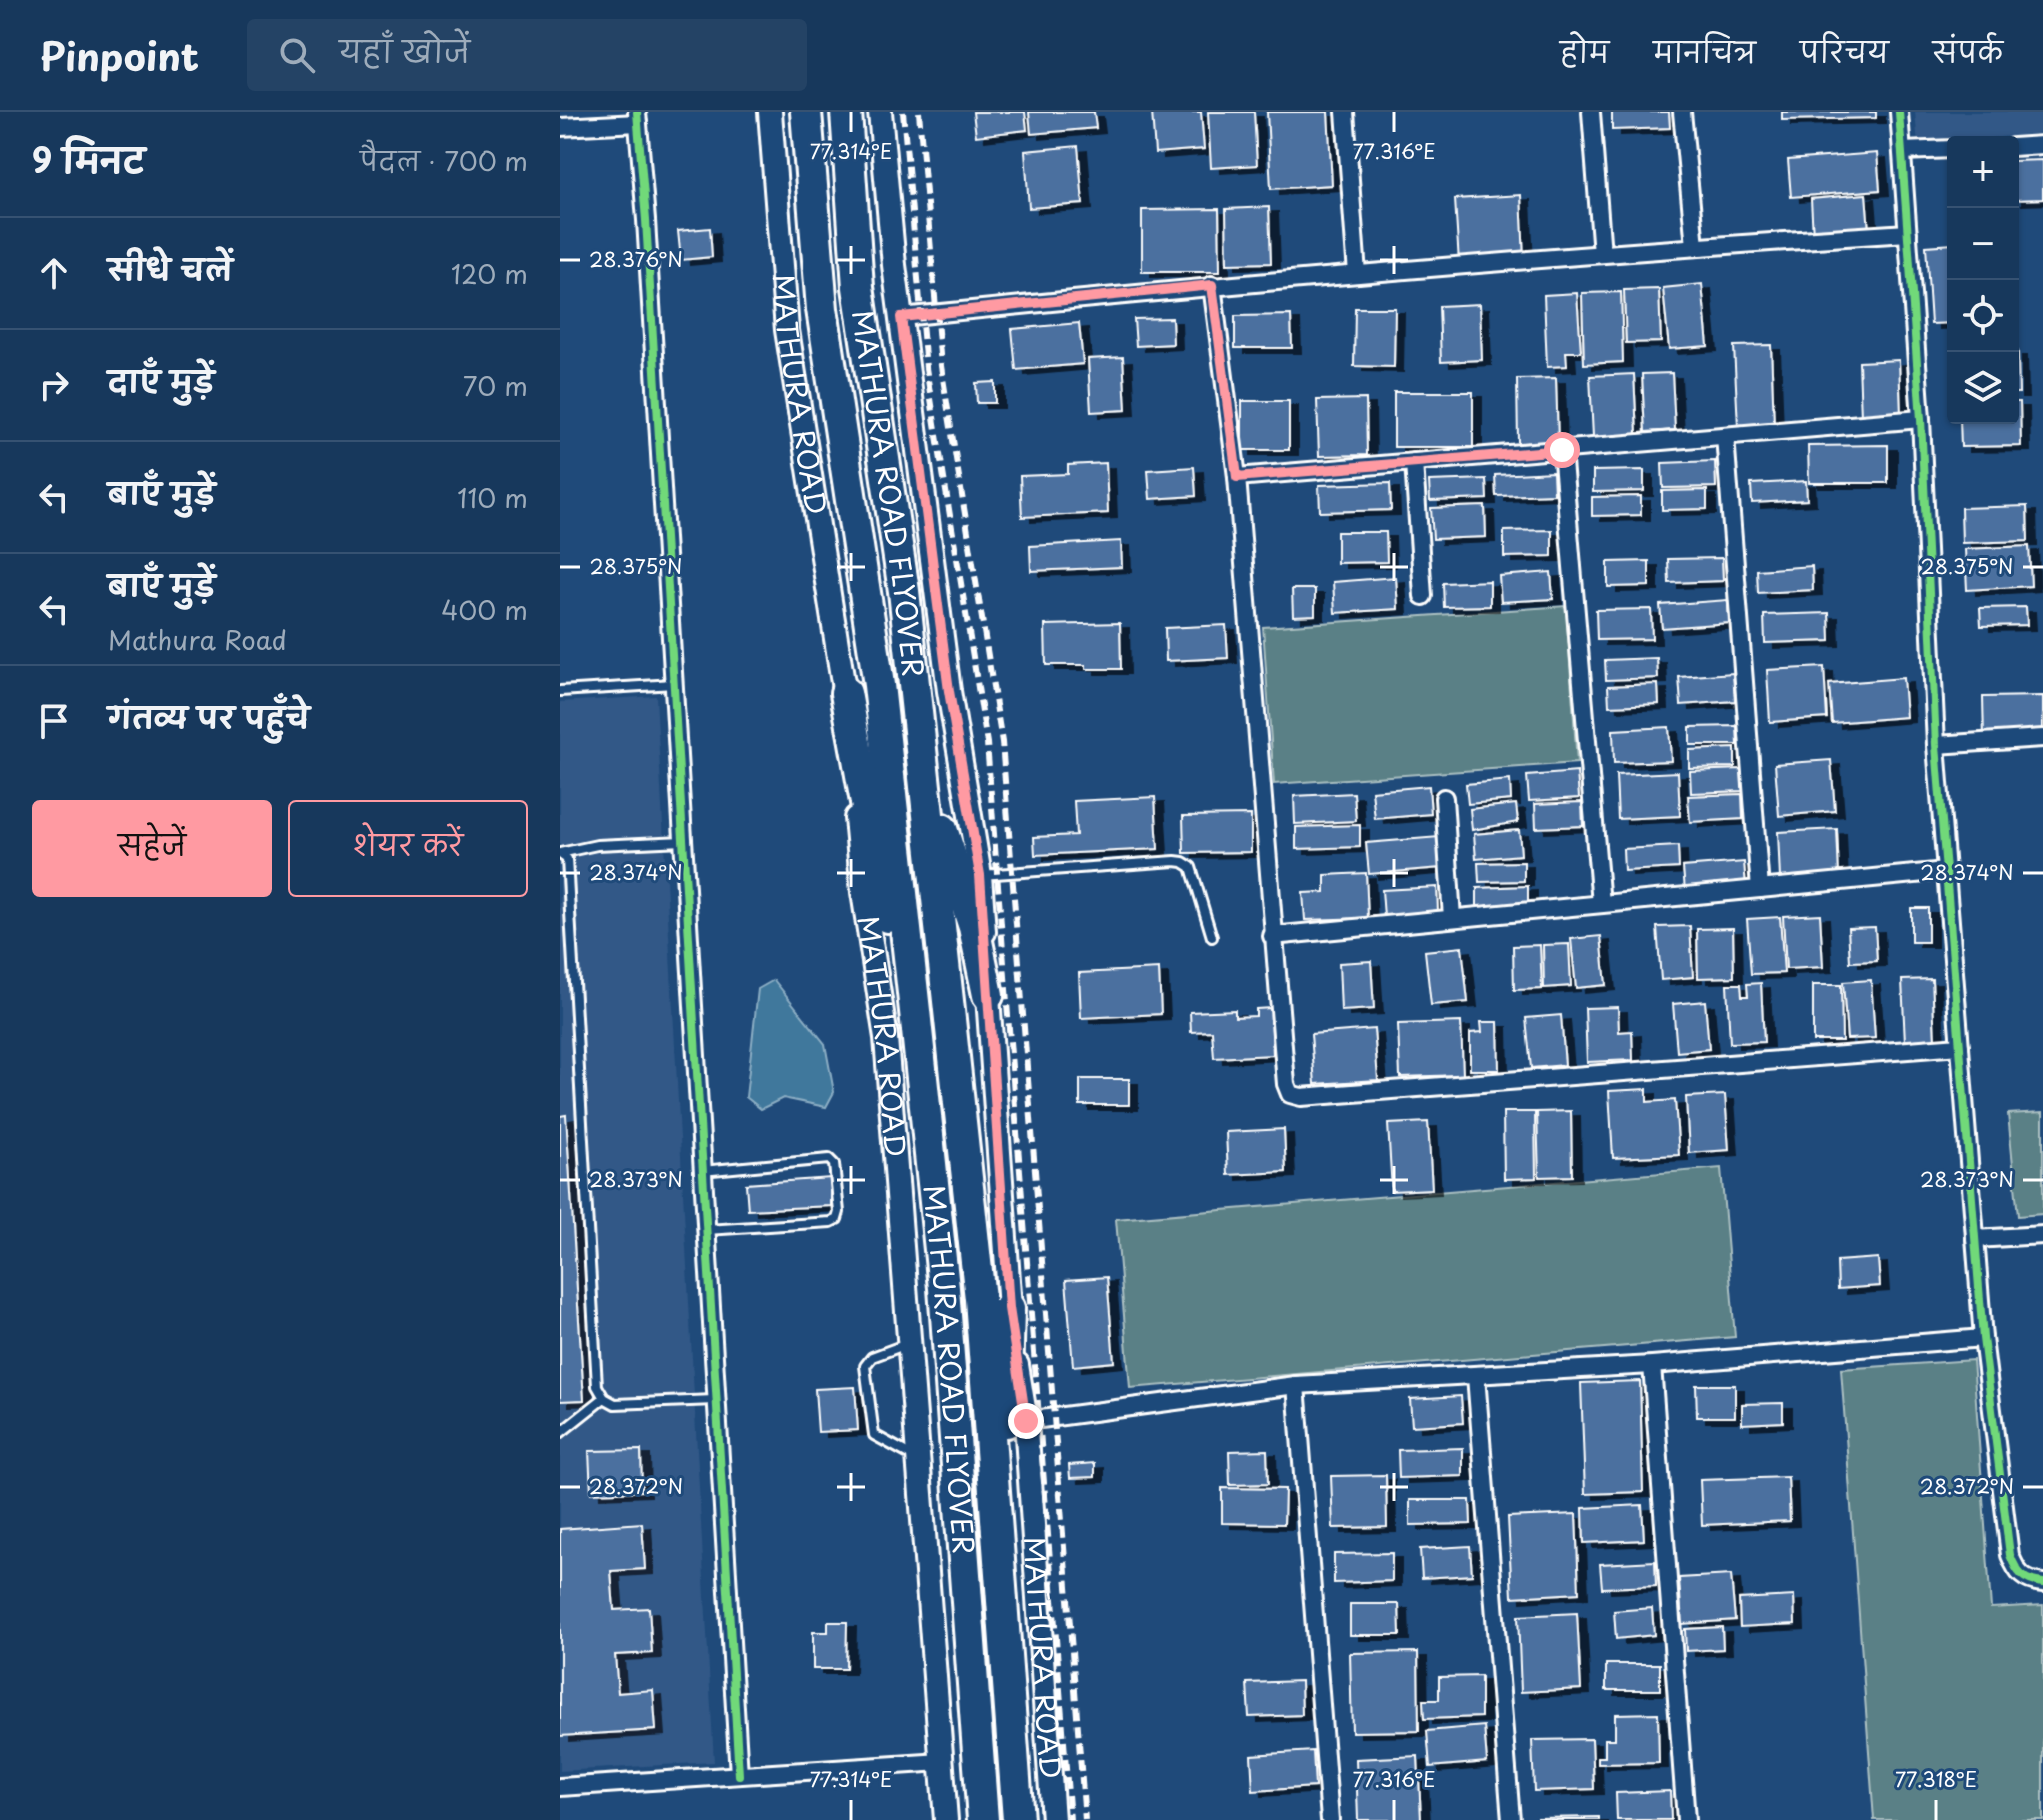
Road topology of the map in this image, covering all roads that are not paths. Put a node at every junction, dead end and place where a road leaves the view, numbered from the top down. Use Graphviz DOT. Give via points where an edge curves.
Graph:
graph roads {
  1 [pos="770,112"];
  2 [pos="806,112"];
  3 [pos="846,112"];
  4 [pos="880,112"];
  5 [pos="1345,112"];
  6 [pos="1591,112"];
  7 [pos="1682,112"];
  8 [pos="1899,112"];
  9 [pos="637,117"];
  10 [pos="560,127"];
  11 [pos="2043,145"];
  12 [pos="2019,147"];
  13 [pos="1947,149"];
  14 [pos="1902,151"];
  15 [pos="1908,233"];
  16 [pos="1695,246"];
  17 [pos="1602,254"];
  18 [pos="1357,274"];
  19 [pos="1212,285"];
  20 [pos="901,317"];
  21 [pos="1921,419"];
  22 [pos="1725,436"];
  23 [pos="1562,450"];
  24 [pos="1414,462"];
  25 [pos="1237,477"];
  26 [pos="1423,596"];
  27 [pos="674,684"];
  28 [pos="560,691"];
  29 [pos="846,693"];
  30 [pos="2043,738"];
  31 [pos="1936,745"];
  32 [pos="924,778"];
  33 [pos="1444,798"];
  34 [pos="683,841"];
  35 [pos="560,853"];
  36 [pos="1946,871"];
  37 [pos="980,875"];
  38 [pos="1760,889"];
  39 [pos="1601,904"];
  40 [pos="1452,918"];
  41 [pos="1272,936"];
  42 [pos="1212,937"];
  43 [pos="988,995"];
  44 [pos="915,1011"];
  45 [pos="1960,1046"];
  46 [pos="701,1171"];
  47 [pos="705,1230"];
  48 [pos="2043,1235"];
  49 [pos="1975,1239"];
  50 [pos="1009,1308"];
  51 [pos="1983,1338"];
  52 [pos="911,1343"];
  53 [pos="1652,1365"];
  54 [pos="1476,1376"];
  55 [pos="1296,1385"];
  56 [pos="604,1398"];
  57 [pos="715,1400"];
  58 [pos="1026,1421"];
  59 [pos="560,1433"];
  60 [pos="920,1460"];
  61 [pos="998,1542"];
  62 [pos="2043,1583"];
  63 [pos="942,1762"];
  64 [pos="739,1775"];
  65 [pos="560,1787"];
  66 [pos="946,1820"];
  67 [pos="983,1820"];
  68 [pos="1018,1820"];
  69 [pos="1053,1820"];
  70 [pos="1330,1820"];
  71 [pos="1511,1820"];
  72 [pos="1686,1820"];
  1 -- 29 [label="main road, MATHURA ROAD" via="787,330"];
  2 -- 44 [label="highway, MATHURA ROAD FLYOVER" via="822,309 879,685"];
  3 -- 32 [label="highway, MATHURA ROAD FLYOVER" via="858,287 904,591"];
  4 -- 20 [label="main road, MATHURA ROAD"];
  5 -- 18 [label="street"];
  6 -- 17 [label="street"];
  7 -- 16 [label="street"];
  8 -- 14 [label="street"];
  9 -- 10 [label="street"];
  9 -- 27 [label="street"];
  11 -- 12 [label="street"];
  13 -- 14 [label="street"];
  14 -- 15 [label="street"];
  15 -- 16 [label="street"];
  15 -- 21 [label="street"];
  16 -- 17 [label="street"];
  17 -- 18 [label="street"];
  18 -- 19 [label="street"];
  19 -- 20 [label="street"];
  19 -- 25 [label="street"];
  20 -- 37 [label="main road, MATHURA ROAD" via="949,691"];
  21 -- 22 [label="street"];
  21 -- 31 [label="street"];
  22 -- 23 [label="street"];
  22 -- 38 [label="street"];
  23 -- 24 [label="street"];
  23 -- 39 [label="street"];
  24 -- 25 [label="street"];
  24 -- 26 [label="street"];
  25 -- 41 [label="street"];
  27 -- 28 [label="lane"];
  27 -- 34 [label="street"];
  29 -- 44 [label="highway" via="889,930"];
  29 -- 52 [label="main road, MATHURA ROAD" via="863,892 886,1038"];
  30 -- 31 [label="street"];
  31 -- 36 [label="street"];
  32 -- 43 [label="highway" via="974,927"];
  32 -- 61 [label="highway, MATHURA ROAD" via="980,1299"];
  33 -- 40 [label="street"];
  34 -- 35 [label="lane" via="597,845"];
  34 -- 46 [label="street"];
  35 -- 56 [label="lane" via="567,859 597,1386"];
  36 -- 38 [label="street"];
  36 -- 45 [label="street"];
  37 -- 42 [label="lane" via="1183,862 1191,867"];
  37 -- 43 [label="main road, MATHURA ROAD"];
  38 -- 39 [label="street"];
  39 -- 40 [label="street"];
  40 -- 41 [label="street"];
  41 -- 45 [label="street" via="1286,1084 1290,1094 1301,1097"];
  43 -- 50 [label="main road, MATHURA ROAD"];
  44 -- 67 [label="highway, MATHURA ROAD FLYOVER" via="944,1288"];
  45 -- 49 [label="street"];
  46 -- 47 [label="street"];
  46 -- 47 [label="lane" via="829,1159 839,1212 831,1222"];
  47 -- 57 [label="street"];
  48 -- 49 [label="street"];
  49 -- 51 [label="street"];
  50 -- 58 [label="main road, MATHURA ROAD"];
  50 -- 61 [label="highway"];
  51 -- 53 [label="street"];
  51 -- 62 [label="street" via="2010,1555 2016,1572"];
  52 -- 60 [label="main road, MATHURA ROAD"];
  52 -- 60 [label="lane" via="872,1357 865,1366 874,1435"];
  53 -- 54 [label="street"];
  53 -- 72 [label="street"];
  54 -- 55 [label="street"];
  54 -- 71 [label="street"];
  55 -- 58 [label="street"];
  55 -- 70 [label="street"];
  56 -- 57 [label="lane" via="615,1404"];
  56 -- 59 [label="lane"];
  57 -- 64 [label="street"];
  58 -- 69 [label="main road, MATHURA ROAD"];
  60 -- 63 [label="main road, MATHURA ROAD"];
  61 -- 68 [label="highway, MATHURA ROAD FLYOVER"];
  63 -- 64 [label="street"];
  63 -- 66 [label="main road, MATHURA ROAD"];
  64 -- 65 [label="street"];
}
